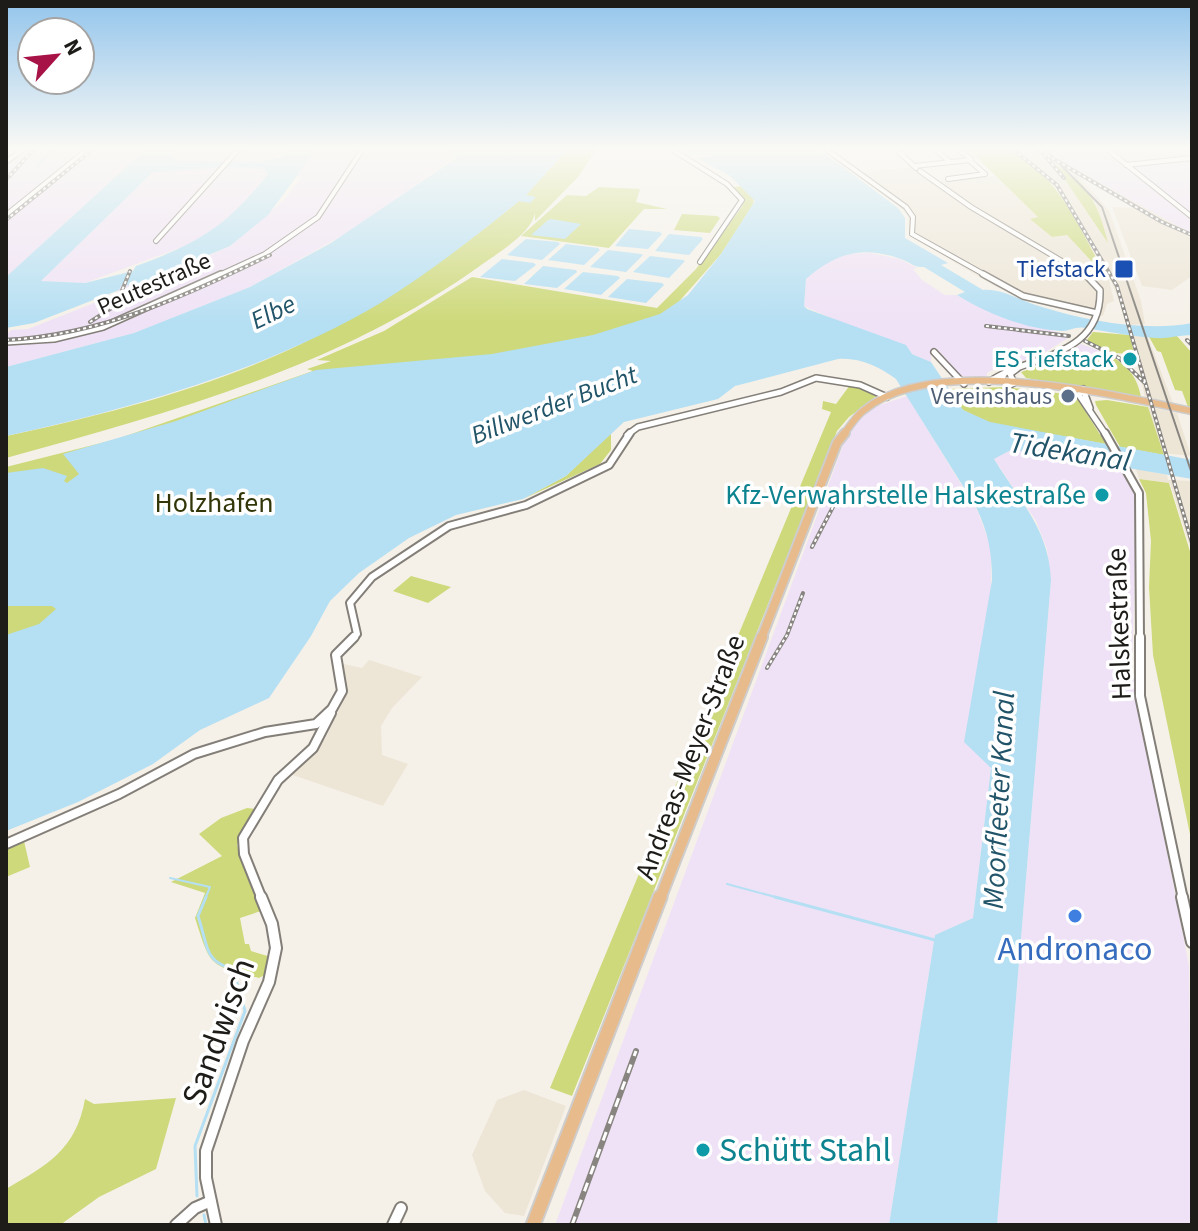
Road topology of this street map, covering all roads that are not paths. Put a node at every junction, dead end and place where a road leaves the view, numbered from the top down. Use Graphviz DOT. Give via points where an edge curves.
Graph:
graph roads {
  1 [pos="186,207"];
  2 [pos="325,207"];
  3 [pos="737,207"];
  4 [pos="906,207"];
  5 [pos="978,207"];
  6 [pos="156,241"];
  7 [pos="700,262"];
  8 [pos="1097,313"];
  9 [pos="6,342"];
  10 [pos="934,352"];
  11 [pos="1020,367"];
  12 [pos="1008,369"];
  13 [pos="989,382"];
  14 [pos="1009,383"];
  15 [pos="960,384"];
  16 [pos="1083,392"];
  17 [pos="891,396"];
  18 [pos="1192,411"];
  19 [pos="332,709"];
  20 [pos="310,726"];
  21 [pos="316,743"];
  22 [pos="6,844"];
  23 [pos="1192,942"];
  24 [pos="211,1201"];
  25 [pos="401,1208"];
  26 [pos="176,1225"];
  27 [pos="216,1225"];
  28 [pos="393,1225"];
  29 [pos="533,1225"];
  1 -- 6 [label="street"];
  2 -- 9 [label="street, Peutestraße" via="265,254 95,329"];
  3 -- 7 [label="street"];
  4 -- 8 [label="street" via="913,217 912,234 1023,296"];
  5 -- 8 [label="street" via="1092,279 1101,294"];
  8 -- 11 [label="street" via="1054,356"];
  10 -- 15 [label="street"];
  11 -- 12 [label="street"];
  11 -- 14 [label="street" via="1010,374"];
  12 -- 13 [label="street"];
  12 -- 14 [label="street"];
  13 -- 14 [label="main road, Andreas-Meyer-Straße"];
  13 -- 15 [label="main road, Andreas-Meyer-Straße"];
  14 -- 15 [label="main road, Andreas-Meyer-Straße"];
  14 -- 16 [label="main road"];
  15 -- 17 [label="main road, Andreas-Meyer-Straße"];
  16 -- 18 [label="main road"];
  16 -- 23 [label="street, Halskestraße" via="1140,500 1140,696"];
  17 -- 19 [label="street, Sandwisch" via="816,378 781,392 643,425 626,436 609,465 526,505 449,526 372,577 352,597 358,631 336,655 342,687"];
  17 -- 29 [label="main road, Andreas-Meyer-Straße" via="858,414 837,443"];
  19 -- 20 [label="street"];
  19 -- 21 [label="street, Sandwisch"];
  20 -- 21 [label="street"];
  20 -- 22 [label="street" via="265,732 194,754"];
  21 -- 24 [label="street, Sandwisch" via="278,780 243,838 244,854 272,924 275,960 208,1142 205,1164"];
  24 -- 26 [label="street"];
  24 -- 27 [label="street, Sandwisch"];
  25 -- 28 [label="street"];
}
